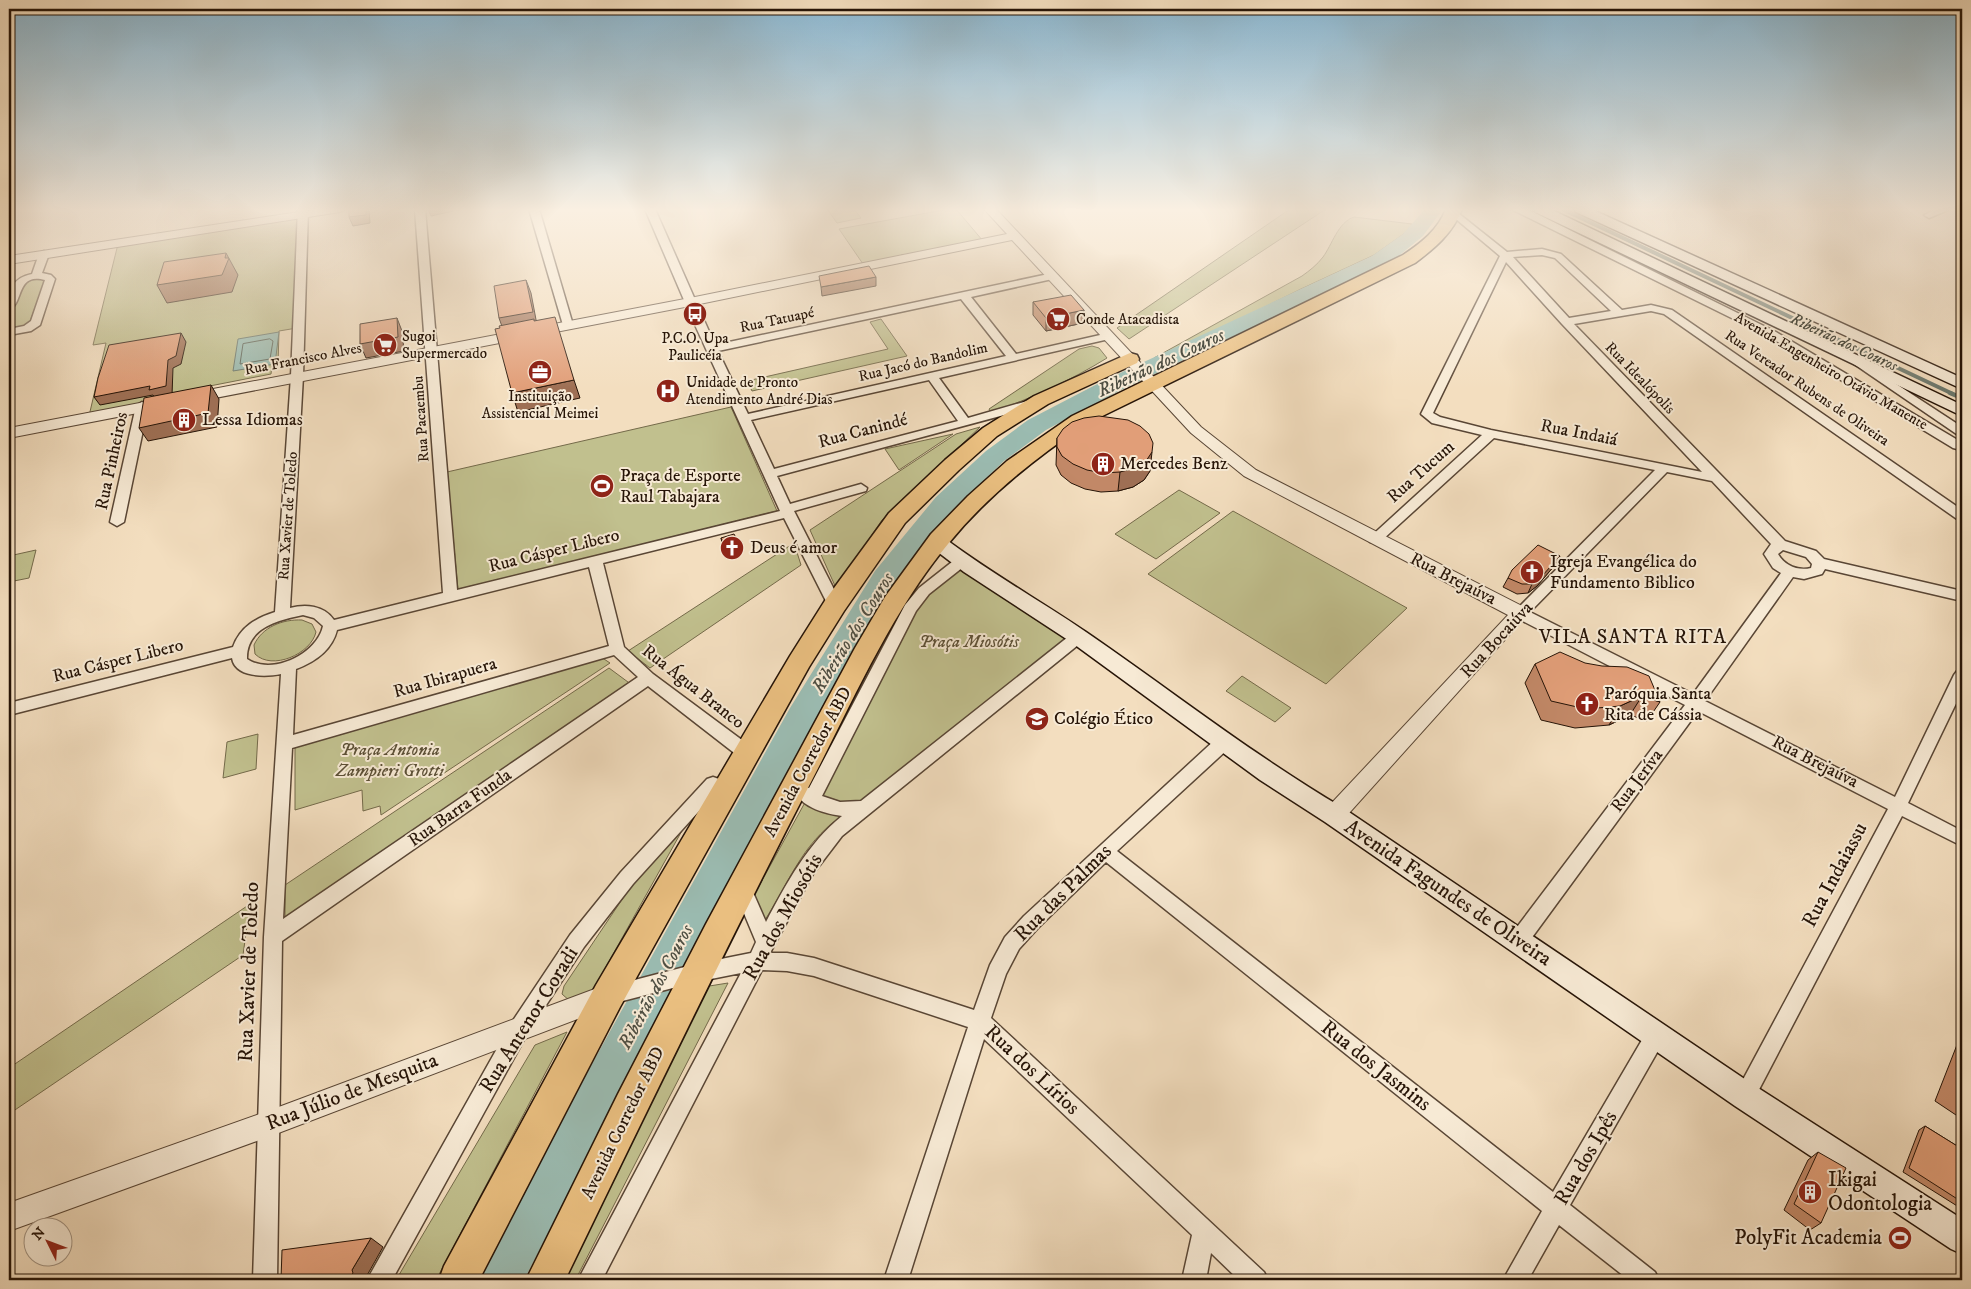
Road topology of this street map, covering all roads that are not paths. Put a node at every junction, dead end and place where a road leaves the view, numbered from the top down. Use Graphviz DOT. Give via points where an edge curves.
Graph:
graph roads {
  1 [pos="38,269"];
  2 [pos="301,269"];
  3 [pos="425,269"];
  4 [pos="552,269"];
  5 [pos="676,269"];
  6 [pos="852,269"];
  7 [pos="1047,269"];
  8 [pos="1385,269"];
  9 [pos="1498,269"];
  10 [pos="1518,269"];
  11 [pos="1572,269"];
  12 [pos="1642,269"];
  13 [pos="1665,269"];
  14 [pos="1712,269"];
  15 [pos="36,276"];
  16 [pos="1053,276"];
  17 [pos="964,295"];
  18 [pos="690,302"];
  19 [pos="9,306"];
  20 [pos="1619,313"];
  21 [pos="1566,322"];
  22 [pos="568,325"];
  23 [pos="9,332"];
  24 [pos="1109,336"];
  25 [pos="712,349"];
  26 [pos="433,352"];
  27 [pos="1012,356"];
  28 [pos="1857,362"];
  29 [pos="1141,372"];
  30 [pos="297,376"];
  31 [pos="932,376"];
  32 [pos="1962,384"];
  33 [pos="1041,400"];
  34 [pos="142,406"];
  35 [pos="1961,409"];
  36 [pos="745,418"];
  37 [pos="1940,418"];
  38 [pos="965,423"];
  39 [pos="1962,432"];
  40 [pos="9,433"];
  41 [pos="1491,434"];
  42 [pos="1957,445"];
  43 [pos="1664,468"];
  44 [pos="770,474"];
  45 [pos="1716,478"];
  46 [pos="861,488"];
  47 [pos="787,511"];
  48 [pos="1962,516"];
  49 [pos="117,522"];
  50 [pos="1375,539"];
  51 [pos="937,542"];
  52 [pos="1781,546"];
  53 [pos="962,560"];
  54 [pos="595,561"];
  55 [pos="1819,563"];
  56 [pos="1790,571"];
  57 [pos="1962,596"];
  58 [pos="452,597"];
  59 [pos="834,605"];
  60 [pos="282,614"];
  61 [pos="1520,614"];
  62 [pos="330,626"];
  63 [pos="1078,637"];
  64 [pos="617,650"];
  65 [pos="238,652"];
  66 [pos="289,666"];
  67 [pos="1962,675"];
  68 [pos="648,678"];
  69 [pos="1696,702"];
  70 [pos="9,709"];
  71 [pos="284,744"];
  72 [pos="1223,744"];
  73 [pos="748,754"];
  74 [pos="713,784"];
  75 [pos="802,789"];
  76 [pos="1899,805"];
  77 [pos="865,808"];
  78 [pos="1334,815"];
  79 [pos="1962,839"];
  80 [pos="1104,851"];
  81 [pos="742,886"];
  82 [pos="273,937"];
  83 [pos="1518,941"];
  84 [pos="762,952"];
  85 [pos="685,975"];
  86 [pos="617,994"];
  87 [pos="980,1021"];
  88 [pos="519,1028"];
  89 [pos="1656,1035"];
  90 [pos="1745,1096"];
  91 [pos="268,1124"];
  92 [pos="1557,1209"];
  93 [pos="9,1217"];
  94 [pos="1204,1232"];
  95 [pos="1962,1238"];
  96 [pos="266,1280"];
  97 [pos="379,1280"];
  98 [pos="458,1280"];
  99 [pos="545,1280"];
  100 [pos="590,1280"];
  101 [pos="896,1280"];
  102 [pos="1194,1280"];
  103 [pos="1256,1280"];
  104 [pos="1515,1280"];
  105 [pos="1647,1280"];
  1 -- 15 [label="street"];
  2 -- 30 [label="street, Rua Xavier de Toledo"];
  3 -- 26 [label="street, Rua Pacaembu"];
  4 -- 22 [label="street"];
  5 -- 18 [label="street"];
  6 -- 18 [label="street, Rua Francisco Alves"];
  7 -- 16 [label="street"];
  8 -- 29 [label="highway, Avenida Corredor ABD"];
  9 -- 41 [label="street, Rua Indaiá" via="1427,411 1436,420"];
  10 -- 21 [label="street, Rua Idealópolis"];
  11 -- 20 [label="street"];
  12 -- 42 [label="street, Avenida Engenheiro Otávio Manente" via="1772,334"];
  13 -- 28 [label="main road, Avenida Engenheiro Otávio Manente"];
  14 -- 32 [label="main road, Avenida Engenheiro Otávio Manente"];
  15 -- 19 [label="street" via="19,284"];
  15 -- 23 [label="street" via="50,279 36,323 27,329"];
  16 -- 17 [label="street, Rua Tatuapé"];
  16 -- 24 [label="street"];
  17 -- 25 [label="street, Rua Tatuapé"];
  17 -- 27 [label="street"];
  18 -- 22 [label="street, Rua Francisco Alves"];
  18 -- 25 [label="street"];
  20 -- 21 [label="street, Rua Vereador Rubens de Oliveira"];
  20 -- 48 [label="street, Rua Vereador Rubens de Oliveira" via="1656,308 1668,312"];
  21 -- 45 [label="street, Rua Idealópolis"];
  22 -- 26 [label="street, Rua Francisco Alves"];
  24 -- 27 [label="street, Rua Jacó do Bandolim"];
  24 -- 29 [label="street"];
  25 -- 36 [label="street"];
  26 -- 30 [label="street, Rua Francisco Alves"];
  26 -- 58 [label="street, Rua Pacaembu" via="442,501"];
  27 -- 31 [label="street, Rua Jacó do Bandolim"];
  28 -- 35 [label="main road, Avenida Engenheiro Otávio Manente"];
  28 -- 37 [label="street"];
  29 -- 33 [label="highway, Avenida Corredor ABD"];
  29 -- 50 [label="street, Rua Brejaúva" via="1196,430 1250,473"];
  29 -- 51 [label="highway, Avenida Corredor ABD" via="1012,467"];
  30 -- 34 [label="street, Rua Francisco Alves"];
  30 -- 60 [label="street, Rua Xavier de Toledo"];
  31 -- 36 [label="street, Rua Jacó do Bandolim"];
  31 -- 38 [label="street"];
  33 -- 38 [label="street, Rua Canindé"];
  33 -- 59 [label="highway, Avenida Corredor ABD" via="990,432 897,518"];
  34 -- 40 [label="street, Rua Francisco Alves"];
  34 -- 49 [label="street, Rua Pinheiros"];
  35 -- 37 [label="street"];
  36 -- 44 [label="street"];
  37 -- 39 [label="street"];
  38 -- 44 [label="street, Rua Canindé"];
  41 -- 43 [label="street, Rua Indaiá"];
  41 -- 50 [label="street, Rua Tucum"];
  43 -- 45 [label="street, Rua Indaiá"];
  43 -- 61 [label="street, Rua Bocaiúva"];
  44 -- 47 [label="street"];
  45 -- 52 [label="street, Rua Idealópolis"];
  46 -- 47 [label="street, Rua Cásper Libero"];
  47 -- 54 [label="street, Rua Cásper Libero"];
  47 -- 59 [label="street"];
  50 -- 61 [label="street, Rua Brejaúva"];
  51 -- 53 [label="main road, Avenida Fagundes de Oliveira"];
  51 -- 75 [label="highway, Avenida Corredor ABD" via="906,583 878,630"];
  52 -- 55 [label="street" via="1804,550"];
  52 -- 56 [label="street" via="1772,550 1772,558"];
  53 -- 63 [label="main road, Avenida Fagundes de Oliveira"];
  53 -- 75 [label="street" via="924,591 910,609 834,756"];
  54 -- 58 [label="street, Rua Cásper Libero"];
  54 -- 64 [label="street, Rua Água Branco"];
  55 -- 56 [label="street" via="1817,571 1812,574"];
  55 -- 57 [label="street"];
  56 -- 69 [label="street, Rua Jeríva"];
  58 -- 62 [label="street, Rua Cásper Libero"];
  59 -- 73 [label="highway, Avenida Corredor ABD" via="798,662"];
  60 -- 62 [label="street" via="303,610 316,612 326,618"];
  60 -- 65 [label="street" via="253,628 244,637"];
  61 -- 69 [label="street, Rua Brejaúva"];
  61 -- 78 [label="street, Rua Bocaiúva"];
  62 -- 66 [label="street" via="326,641 312,655"];
  63 -- 72 [label="main road, Avenida Fagundes de Oliveira"];
  63 -- 77 [label="street, Rua dos Miosótis"];
  64 -- 68 [label="street, Rua Água Branco"];
  64 -- 71 [label="street, Rua Ibirapuera"];
  65 -- 66 [label="street" via="240,661 251,669"];
  65 -- 70 [label="street, Rua Cásper Libero"];
  66 -- 71 [label="street, Rua Xavier de Toledo"];
  67 -- 76 [label="street, Rua Indaiassu"];
  68 -- 73 [label="street, Rua Água Branco"];
  68 -- 82 [label="street, Rua Barra Funda"];
  69 -- 76 [label="street, Rua Brejaúva"];
  69 -- 83 [label="street, Rua Jeríva"];
  71 -- 82 [label="street, Rua Xavier de Toledo"];
  72 -- 78 [label="main road, Avenida Fagundes de Oliveira"];
  72 -- 80 [label="street, Rua das Palmas"];
  73 -- 86 [label="highway, Avenida Corredor ABD"];
  74 -- 88 [label="street, Rua Antenor Coradi" via="627,878 577,941"];
  75 -- 77 [label="street" via="824,806 844,810"];
  75 -- 81 [label="highway, Avenida Corredor ABD"];
  76 -- 79 [label="street, Rua Brejaúva"];
  76 -- 90 [label="street, Rua Indaiassu"];
  77 -- 84 [label="street, Rua dos Miosótis" via="818,850"];
  78 -- 83 [label="main road, Avenida Fagundes de Oliveira"];
  80 -- 87 [label="street, Rua das Palmas" via="1012,943 997,971"];
  80 -- 92 [label="street, Rua dos Jasmins"];
  81 -- 84 [label="street"];
  81 -- 85 [label="highway, Avenida Corredor ABD"];
  82 -- 91 [label="street, Rua Xavier de Toledo"];
  83 -- 89 [label="main road, Avenida Fagundes de Oliveira"];
  84 -- 85 [label="street, Rua dos Lírios"];
  84 -- 87 [label="street, Rua dos Lírios"];
  84 -- 100 [label="street, Rua dos Miosótis"];
  85 -- 86 [label="street, Rua Júlio de Mesquita"];
  85 -- 99 [label="highway, Avenida Corredor ABD"];
  86 -- 88 [label="street, Rua Júlio de Mesquita"];
  86 -- 98 [label="highway, Avenida Corredor ABD"];
  87 -- 94 [label="street, Rua dos Lírios"];
  87 -- 101 [label="street, Rua das Palmas"];
  88 -- 91 [label="street, Rua Júlio de Mesquita"];
  88 -- 97 [label="street, Rua Antenor Coradi"];
  89 -- 90 [label="main road, Avenida Fagundes de Oliveira"];
  89 -- 92 [label="street, Rua dos Ipês"];
  90 -- 95 [label="main road, Avenida Fagundes de Oliveira"];
  91 -- 93 [label="street, Rua Júlio de Mesquita"];
  91 -- 96 [label="street, Rua Xavier de Toledo"];
  92 -- 104 [label="street, Rua dos Ipês"];
  92 -- 105 [label="street, Rua dos Jasmins"];
  94 -- 102 [label="street"];
  94 -- 103 [label="street, Rua dos Lírios"];
}
